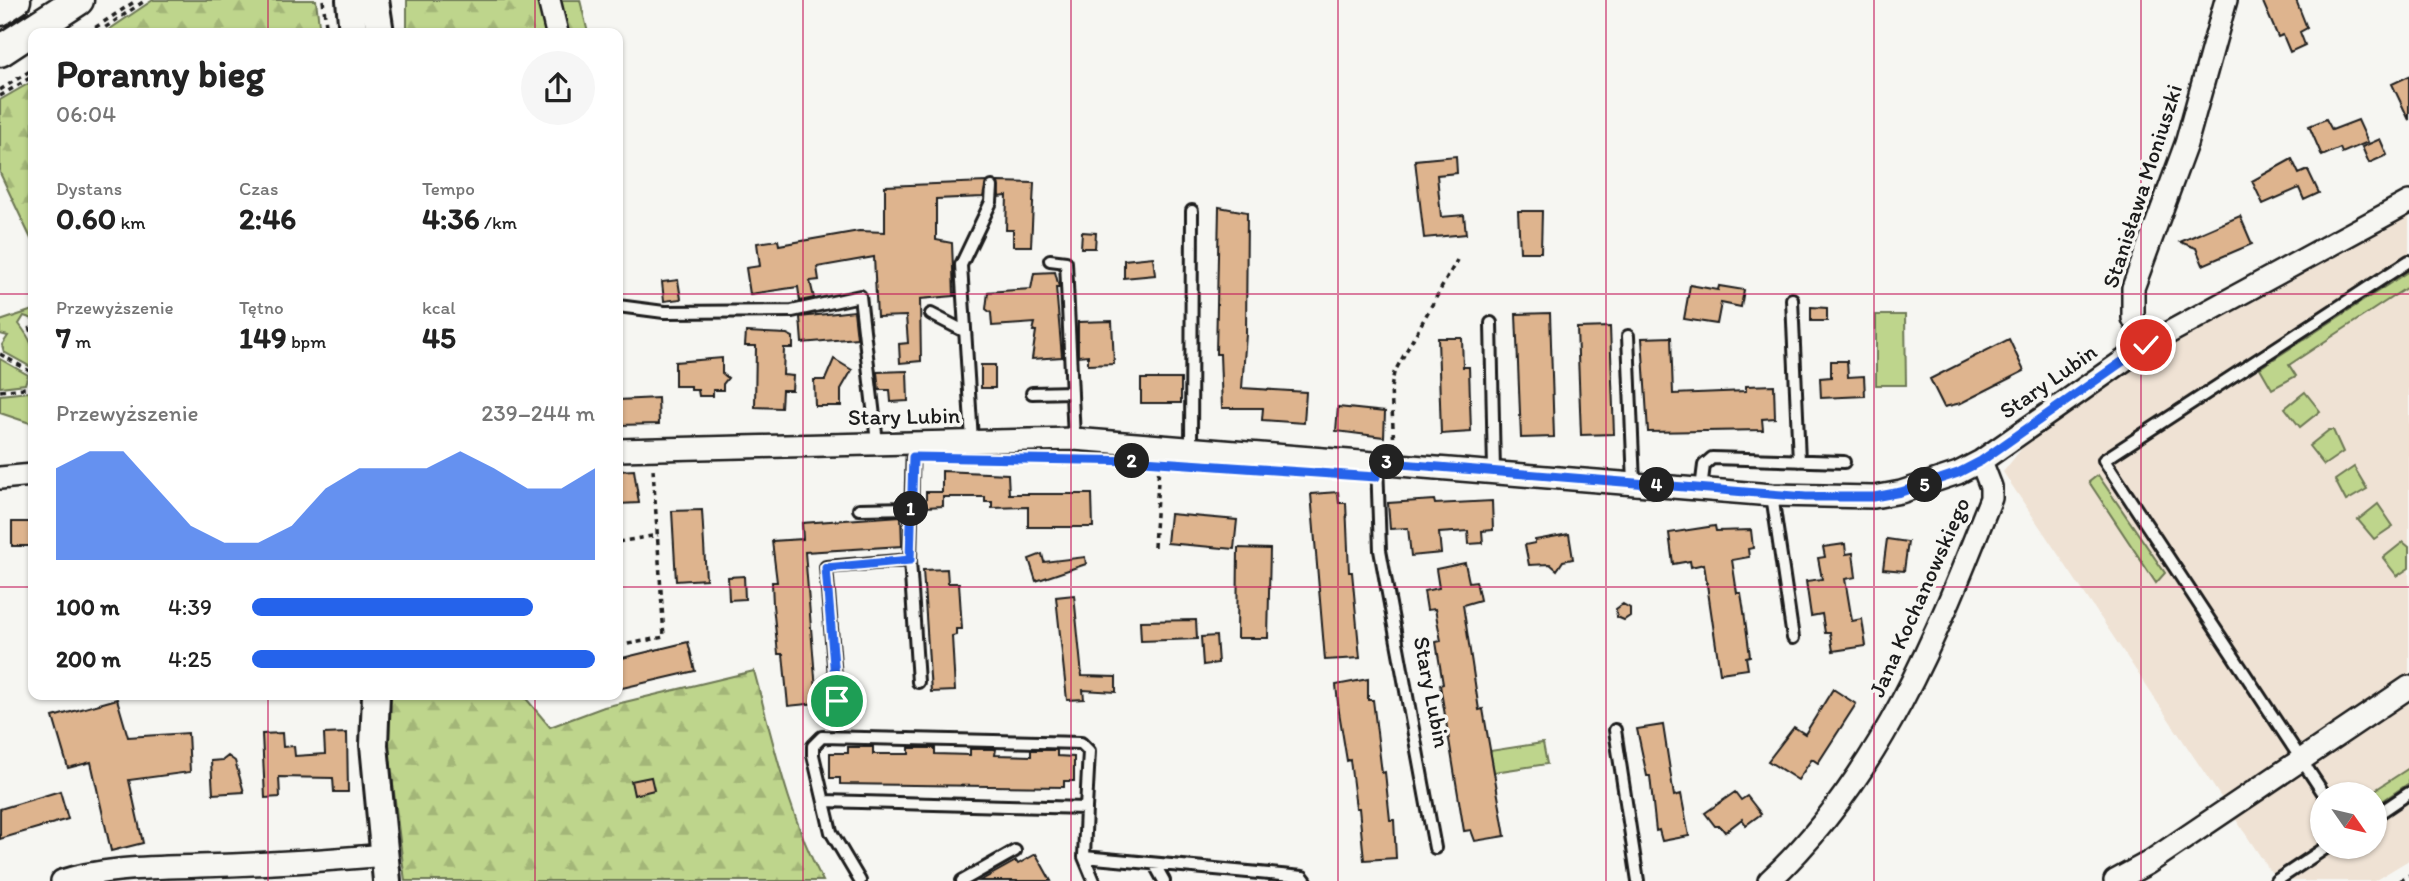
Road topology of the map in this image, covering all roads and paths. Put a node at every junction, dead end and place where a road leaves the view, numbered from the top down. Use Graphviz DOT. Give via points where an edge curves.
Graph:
graph roads {
  1 [pos="15,0"];
  2 [pos="78,0"];
  3 [pos="137,0"];
  4 [pos="146,0"];
  5 [pos="323,0"];
  6 [pos="350,0"];
  7 [pos="375,0"];
  8 [pos="549,0"];
  9 [pos="2226,0"];
  10 [pos="0,10"];
  11 [pos="35,28"];
  12 [pos="95,28"];
  13 [pos="104,28"];
  14 [pos="326,28"];
  15 [pos="353,28"];
  16 [pos="379,28"];
  17 [pos="556,28"];
  18 [pos="28,33"];
  19 [pos="0,51"];
  20 [pos="28,72"];
  21 [pos="28,79"];
  22 [pos="0,90"];
  23 [pos="0,96"];
  24 [pos="992,187"];
  25 [pos="2409,202"];
  26 [pos="1192,211"];
  27 [pos="1050,260"];
  28 [pos="1457,260"];
  29 [pos="2409,261"];
  30 [pos="1792,299"];
  31 [pos="623,307"];
  32 [pos="931,314"];
  33 [pos="1491,323"];
  34 [pos="964,331"];
  35 [pos="1628,336"];
  36 [pos="2146,345"];
  37 [pos="0,355"];
  38 [pos="28,372"];
  39 [pos="28,388"];
  40 [pos="0,391"];
  41 [pos="1072,392"];
  42 [pos="1032,393"];
  43 [pos="1074,439"];
  44 [pos="972,440"];
  45 [pos="913,441"];
  46 [pos="877,442"];
  47 [pos="1191,447"];
  48 [pos="652,449"];
  49 [pos="623,450"];
  50 [pos="1157,457"];
  51 [pos="1799,461"];
  52 [pos="1981,461"];
  53 [pos="1385,462"];
  54 [pos="1844,462"];
  55 [pos="1494,471"];
  56 [pos="28,475"];
  57 [pos="0,478"];
  58 [pos="1634,484"];
  59 [pos="1701,489"];
  60 [pos="1772,495"];
  61 [pos="911,508"];
  62 [pos="859,509"];
  63 [pos="658,534"];
  64 [pos="623,541"];
  65 [pos="1154,547"];
  66 [pos="910,560"];
  67 [pos="1793,638"];
  68 [pos="623,645"];
  69 [pos="919,682"];
  70 [pos="2409,687"];
  71 [pos="376,700"];
  72 [pos="837,701"];
  73 [pos="1615,730"];
  74 [pos="2301,759"];
  75 [pos="2316,782"];
  76 [pos="2409,793"];
  77 [pos="824,801"];
  78 [pos="1086,808"];
  79 [pos="2387,808"];
  80 [pos="1435,848"];
  81 [pos="1015,851"];
  82 [pos="1084,858"];
  83 [pos="2310,858"];
  84 [pos="2148,863"];
  85 [pos="1155,864"];
  86 [pos="385,868"];
  87 [pos="2409,876"];
  88 [pos="68,880"];
  89 [pos="860,881"];
  90 [pos="962,881"];
  91 [pos="1094,881"];
  92 [pos="1164,881"];
  93 [pos="1306,881"];
  94 [pos="1638,881"];
  95 [pos="1769,881"];
  96 [pos="2115,881"];
  97 [pos="2133,881"];
  98 [pos="2276,881"];
  99 [pos="2400,881"];
  1 -- 10 [label="main road"];
  2 -- 11 [label="main road"];
  3 -- 12 [label="path"];
  4 -- 13 [label="path"];
  5 -- 14 [label="path"];
  6 -- 15 [label="street"];
  7 -- 16 [label="street"];
  8 -- 17 [label="street"];
  9 -- 36 [label="street, Stanisława Moniuszki" via="2186,144 2133,288 2133,318"];
  18 -- 19 [label="main road"];
  20 -- 22 [label="path"];
  21 -- 23 [label="path"];
  24 -- 34 [label="lane" via="991,202 961,265"];
  25 -- 36 [label="street, Stary Lubin"];
  26 -- 47 [label="lane"];
  27 -- 41 [label="lane" via="1066,262"];
  28 -- 53 [label="path" via="1394,373"];
  29 -- 74 [label="lane" via="2105,460"];
  30 -- 51 [label="lane"];
  31 -- 46 [label="lane" via="664,312 792,311 860,296"];
  32 -- 34 [label="lane"];
  33 -- 55 [label="lane"];
  34 -- 44 [label="lane"];
  35 -- 58 [label="lane"];
  36 -- 52 [label="street, Stary Lubin"];
  37 -- 38 [label="path"];
  39 -- 40 [label="path"];
  41 -- 42 [label="lane"];
  41 -- 43 [label="lane"];
  43 -- 44 [label="street, Stary Lubin"];
  43 -- 50 [label="street, Stary Lubin"];
  44 -- 45 [label="street, Stary Lubin"];
  45 -- 46 [label="street, Stary Lubin"];
  45 -- 61 [label="lane"];
  46 -- 48 [label="street, Stary Lubin"];
  47 -- 50 [label="street, Stary Lubin"];
  47 -- 53 [label="street, Stary Lubin"];
  48 -- 49 [label="street, Stary Lubin"];
  48 -- 63 [label="path"];
  50 -- 65 [label="path"];
  51 -- 54 [label="lane"];
  51 -- 59 [label="lane" via="1713,458 1704,465"];
  52 -- 60 [label="street, Stary Lubin" via="1937,481 1874,497"];
  52 -- 95 [label="street, Jana Kochanowskiego" via="1991,498 1908,695 1852,782"];
  53 -- 55 [label="street, Stary Lubin"];
  53 -- 80 [label="lane, Stary Lubin" via="1380,550"];
  55 -- 58 [label="street, Stary Lubin"];
  56 -- 57 [label="street"];
  58 -- 59 [label="street, Stary Lubin"];
  59 -- 60 [label="street, Stary Lubin"];
  60 -- 67 [label="lane"];
  61 -- 62 [label="lane"];
  61 -- 66 [label="lane"];
  63 -- 64 [label="path"];
  63 -- 68 [label="path" via="664,637"];
  66 -- 69 [label="lane"];
  66 -- 72 [label="lane" via="826,568"];
  70 -- 74 [label="street"];
  71 -- 86 [label="street" via="374,745"];
  73 -- 94 [label="lane"];
  74 -- 75 [label="lane"];
  74 -- 84 [label="street"];
  76 -- 79 [label="lane"];
  77 -- 78 [label="lane"];
  77 -- 78 [label="lane" via="813,755 813,746 822,737 1081,743 1089,751"];
  77 -- 89 [label="lane" via="831,832"];
  78 -- 82 [label="lane"];
  81 -- 90 [label="lane"];
  82 -- 85 [label="lane"];
  82 -- 91 [label="lane"];
  83 -- 98 [label="lane"];
  84 -- 96 [label="street"];
  84 -- 97 [label="street"];
  85 -- 92 [label="lane"];
  85 -- 93 [label="lane" via="1303,877"];
  86 -- 88 [label="street" via="331,861 145,869 83,874"];
  87 -- 99 [label="path"];
}
